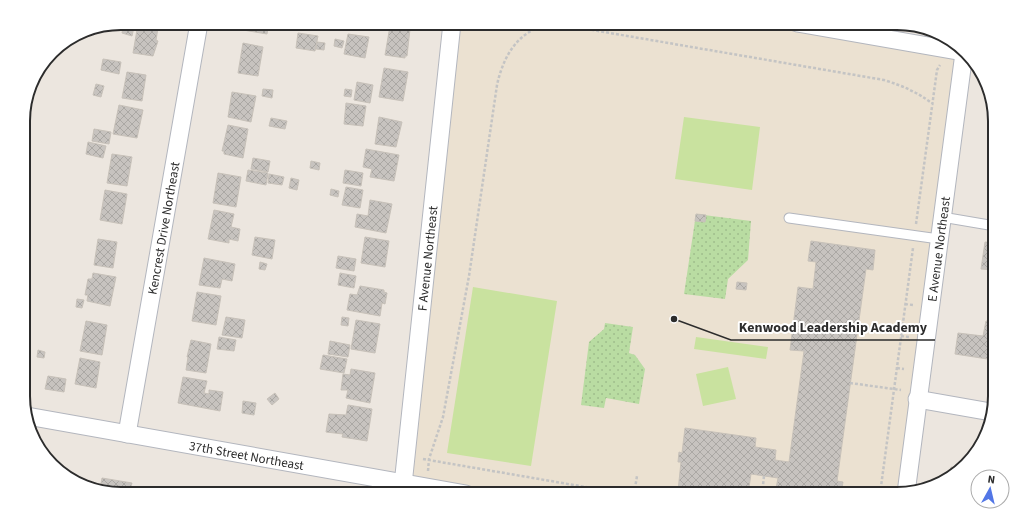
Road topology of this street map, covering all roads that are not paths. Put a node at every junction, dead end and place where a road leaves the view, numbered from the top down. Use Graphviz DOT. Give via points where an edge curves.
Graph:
graph roads {
  1 [pos="199,30"];
  2 [pos="451,30"];
  3 [pos="866,30"];
  4 [pos="953,50"];
  5 [pos="962,58"];
  6 [pos="942,217"];
  7 [pos="789,218"];
  8 [pos="988,225"];
  9 [pos="939,239"];
  10 [pos="917,399"];
  11 [pos="986,411"];
  12 [pos="33,417"];
  13 [pos="127,434"];
  14 [pos="907,486"];
  15 [pos="393,487"];
  16 [pos="403,487"];
  1 -- 13 [label="street, Kencrest Drive Northeast"];
  2 -- 16 [label="street, F Avenue Northeast"];
  3 -- 4 [label="street"];
  5 -- 6 [label="street, E Avenue Northeast"];
  6 -- 8 [label="lane"];
  6 -- 9 [label="street, E Avenue Northeast"];
  7 -- 9 [label="lane"];
  9 -- 10 [label="street, E Avenue Northeast"];
  10 -- 11 [label="street"];
  10 -- 14 [label="street, E Avenue Northeast"];
  12 -- 13 [label="street, 37th Street Northeast"];
  13 -- 15 [label="street, 37th Street Northeast"];
}
